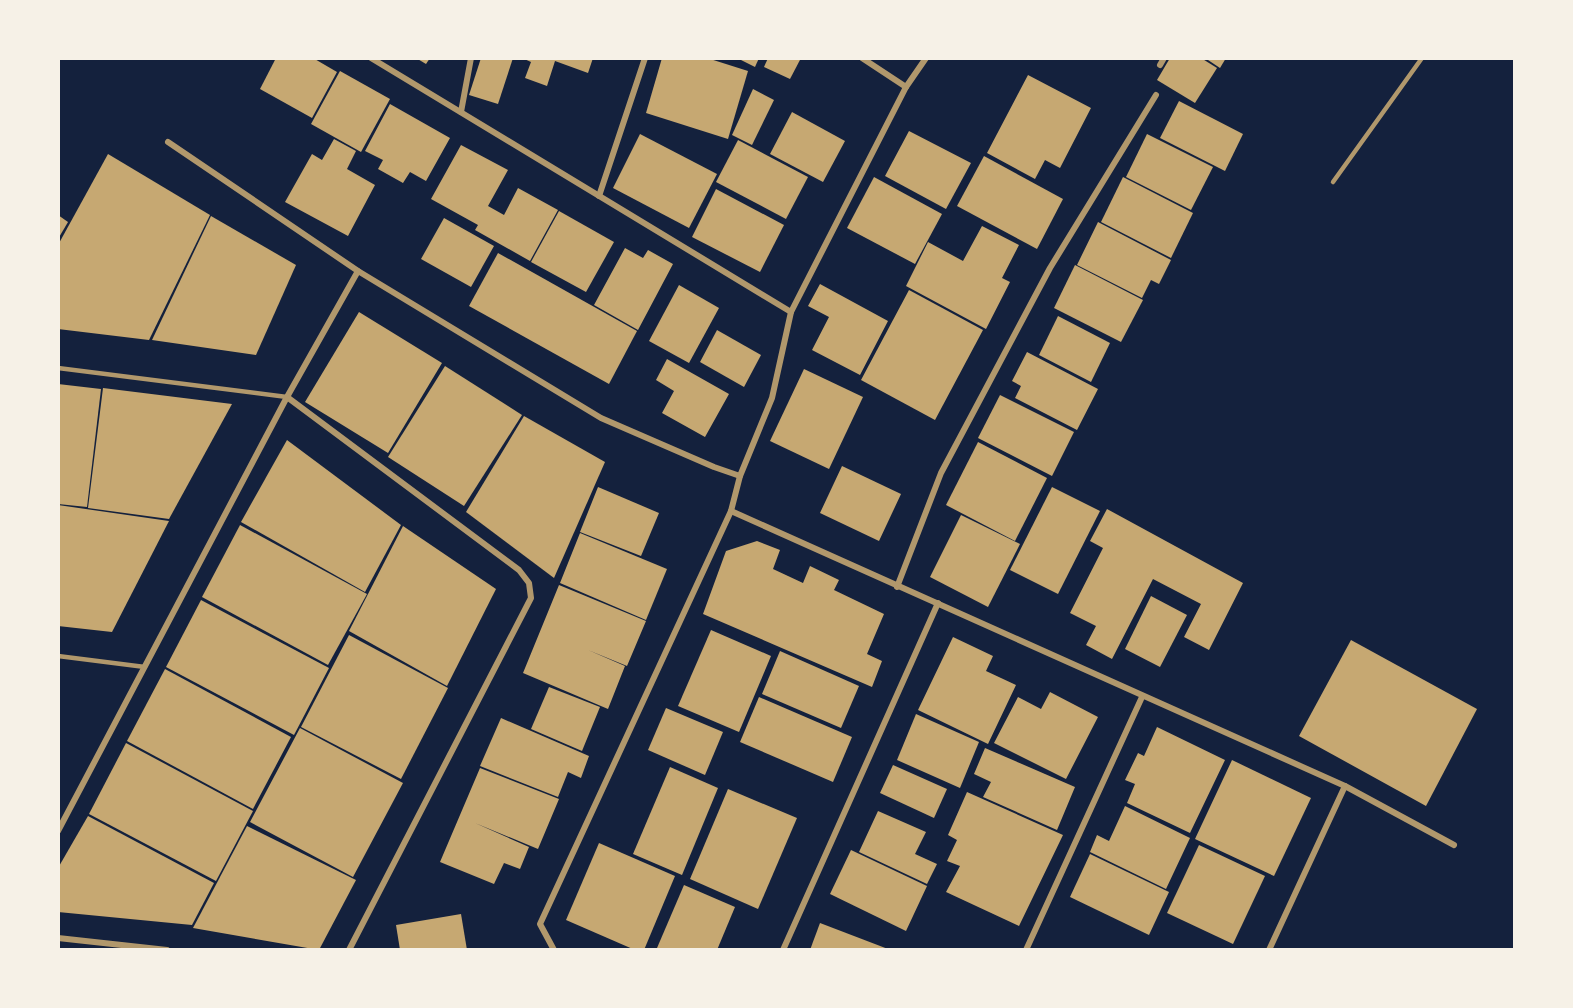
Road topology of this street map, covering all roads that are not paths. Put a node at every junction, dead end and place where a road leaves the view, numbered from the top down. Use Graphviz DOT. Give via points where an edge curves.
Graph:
graph roads {
  1 [pos="371,58"];
  2 [pos="471,58"];
  3 [pos="645,58"];
  4 [pos="862,58"];
  5 [pos="926,58"];
  6 [pos="1422,58"];
  7 [pos="906,87"];
  8 [pos="1156,95"];
  9 [pos="461,112"];
  10 [pos="168,142"];
  11 [pos="1333,183"];
  12 [pos="599,196"];
  13 [pos="358,271"];
  14 [pos="791,312"];
  15 [pos="58,368"];
  16 [pos="287,397"];
  17 [pos="740,476"];
  18 [pos="730,511"];
  19 [pos="897,587"];
  20 [pos="938,603"];
  21 [pos="58,656"];
  22 [pos="146,667"];
  23 [pos="1142,697"];
  24 [pos="1345,786"];
  25 [pos="58,831"];
  26 [pos="1454,844"];
  27 [pos="58,938"];
  28 [pos="167,950"];
  29 [pos="349,950"];
  30 [pos="554,950"];
  31 [pos="783,950"];
  32 [pos="1026,950"];
  33 [pos="1269,950"];
  1 -- 9 [label="street"];
  2 -- 9 [label="street"];
  3 -- 12 [label="street"];
  4 -- 7 [label="street"];
  5 -- 7 [label="street"];
  6 -- 11 [label="lane"];
  7 -- 14 [label="street"];
  8 -- 19 [label="street" via="1050,268 940,473"];
  9 -- 12 [label="street"];
  10 -- 13 [label="street"];
  12 -- 14 [label="street"];
  13 -- 16 [label="street"];
  13 -- 17 [label="street" via="601,418"];
  14 -- 17 [label="street" via="772,398"];
  15 -- 16 [label="lane"];
  16 -- 22 [label="street"];
  16 -- 29 [label="street" via="519,570 529,583 531,598"];
  17 -- 18 [label="street"];
  18 -- 19 [label="street"];
  18 -- 30 [label="street" via="540,924"];
  19 -- 20 [label="street"];
  20 -- 23 [label="street"];
  20 -- 31 [label="street"];
  21 -- 22 [label="lane"];
  22 -- 25 [label="street"];
  23 -- 24 [label="street"];
  23 -- 32 [label="street"];
  24 -- 26 [label="street"];
  24 -- 33 [label="street"];
  27 -- 28 [label="street"];
}
